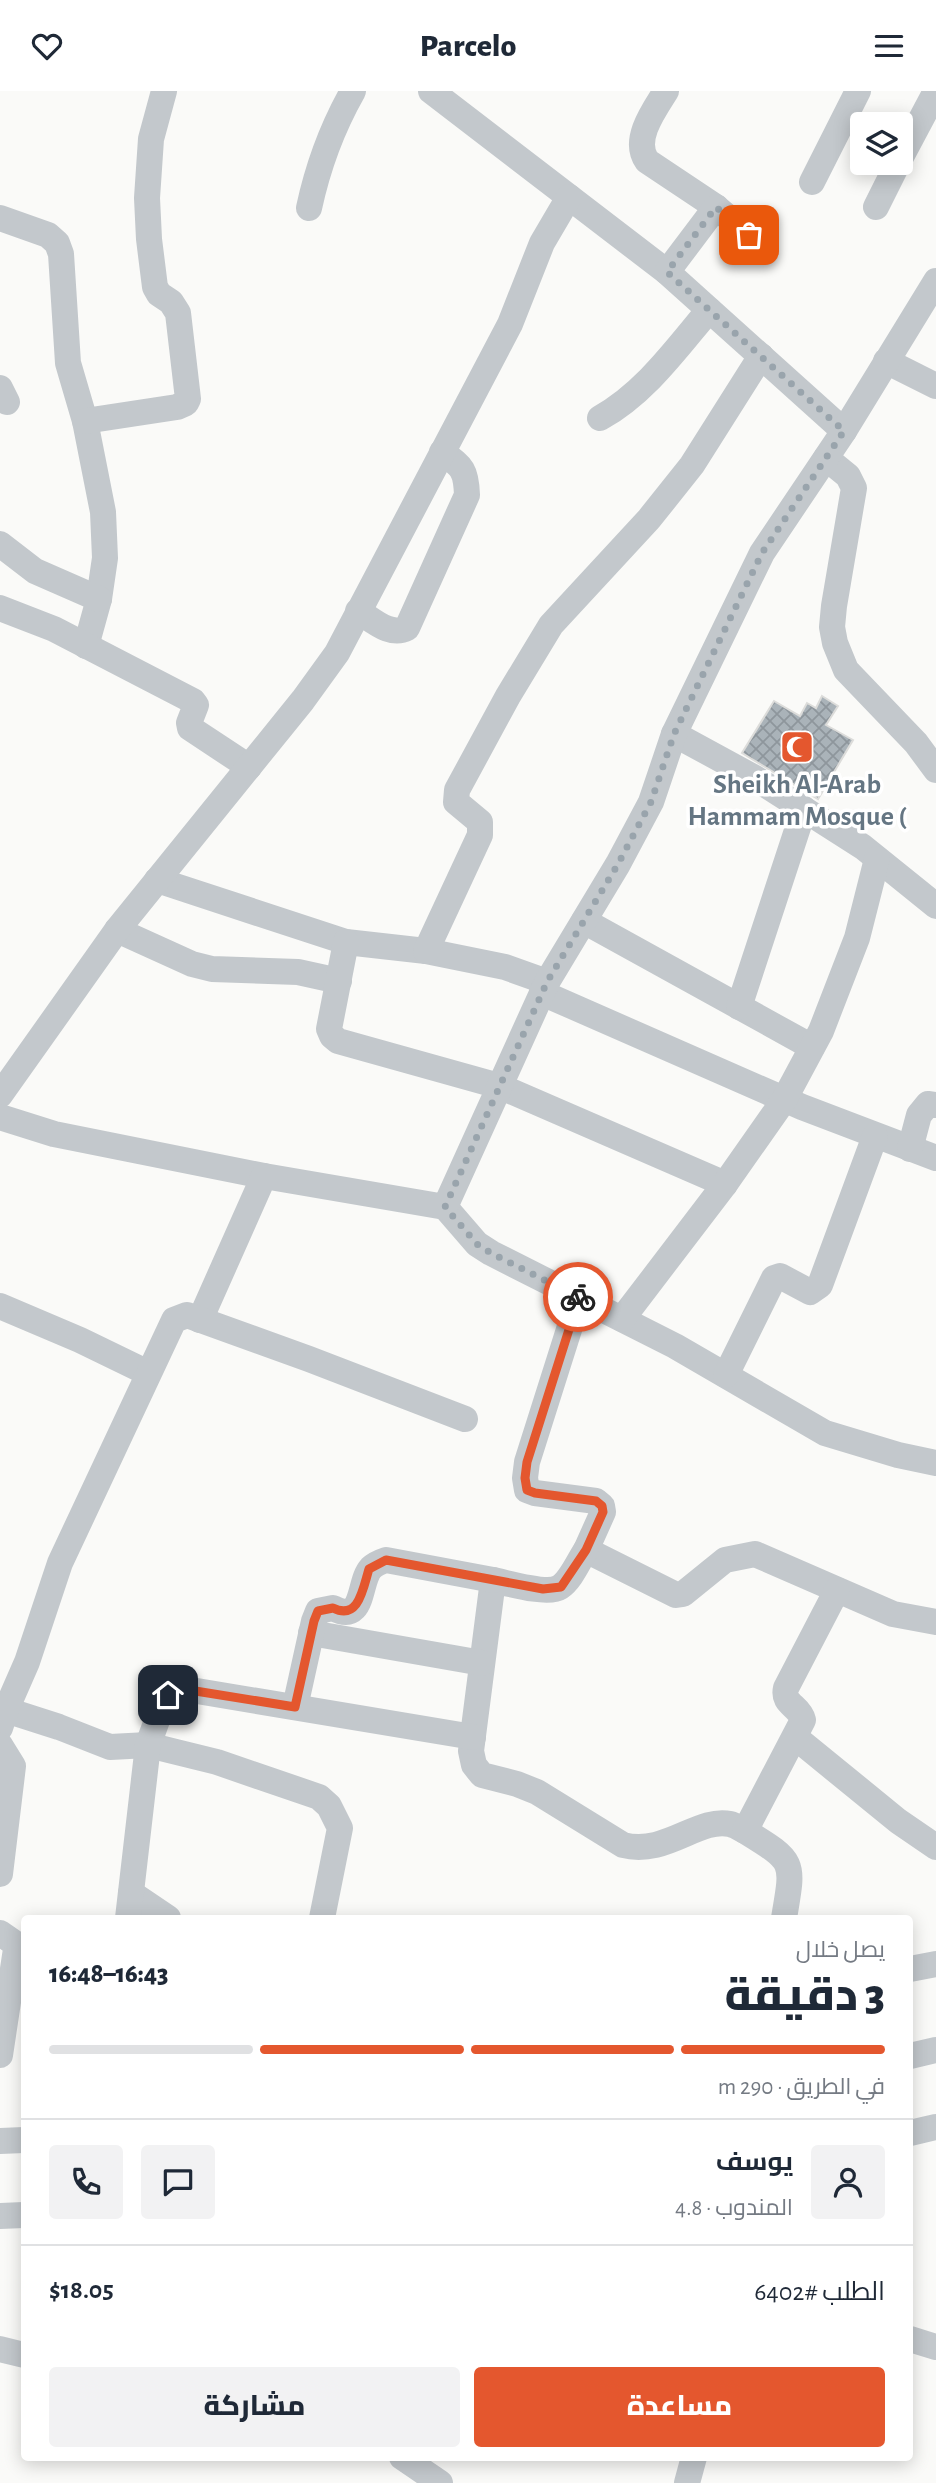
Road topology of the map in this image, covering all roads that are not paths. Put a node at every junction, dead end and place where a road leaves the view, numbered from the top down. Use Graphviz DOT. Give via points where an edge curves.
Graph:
graph roads {
  1 [pos="164,91"];
  2 [pos="353,91"];
  3 [pos="431,91"];
  4 [pos="666,91"];
  5 [pos="858,91"];
  6 [pos="936,91"];
  7 [pos="913,134"];
  8 [pos="892,175"];
  9 [pos="811,183"];
  10 [pos="569,197"];
  11 [pos="716,207"];
  12 [pos="876,207"];
  13 [pos="309,208"];
  14 [pos="0,218"];
  15 [pos="765,249"];
  16 [pos="667,272"];
  17 [pos="936,281"];
  18 [pos="709,310"];
  19 [pos="761,356"];
  20 [pos="887,361"];
  21 [pos="936,386"];
  22 [pos="600,418"];
  23 [pos="85,421"];
  24 [pos="844,431"];
  25 [pos="442,452"];
  26 [pos="826,458"];
  27 [pos="0,544"];
  28 [pos="99,600"];
  29 [pos="0,608"];
  30 [pos="358,611"];
  31 [pos="86,646"];
  32 [pos="674,734"];
  33 [pos="249,767"];
  34 [pos="936,770"];
  35 [pos="804,809"];
  36 [pos="877,859"];
  37 [pos="158,880"];
  38 [pos="936,906"];
  39 [pos="584,921"];
  40 [pos="117,930"];
  41 [pos="346,941"];
  42 [pos="426,951"];
  43 [pos="338,981"];
  44 [pos="545,988"];
  45 [pos="739,1007"];
  46 [pos="812,1047"];
  47 [pos="499,1086"];
  48 [pos="0,1095"];
  49 [pos="784,1100"];
  50 [pos="936,1105"];
  51 [pos="0,1117"];
  52 [pos="875,1136"];
  53 [pos="910,1149"];
  54 [pos="936,1158"];
  55 [pos="264,1176"];
  56 [pos="725,1184"];
  57 [pos="445,1207"];
  58 [pos="579,1298"];
  59 [pos="0,1306"];
  60 [pos="622,1319"];
  61 [pos="200,1320"];
  62 [pos="148,1373"];
  63 [pos="726,1375"];
  64 [pos="466,1419"];
  65 [pos="936,1463"];
  66 [pos="586,1550"];
  67 [pos="493,1580"];
  68 [pos="837,1590"];
  69 [pos="936,1622"];
  70 [pos="311,1633"];
  71 [pos="482,1663"];
  72 [pos="295,1707"];
  73 [pos="3,1719"];
  74 [pos="473,1737"];
  75 [pos="795,1737"];
  76 [pos="0,1745"];
  77 [pos="148,1745"];
  78 [pos="745,1831"];
  79 [pos="936,1847"];
  80 [pos="0,1868"];
  81 [pos="130,1906"];
  82 [pos="158,1915"];
  83 [pos="323,1915"];
  84 [pos="784,1915"];
  85 [pos="0,1933"];
  86 [pos="936,1964"];
  87 [pos="913,1968"];
  88 [pos="936,2050"];
  89 [pos="0,2055"];
  90 [pos="913,2055"];
  91 [pos="936,2127"];
  92 [pos="913,2132"];
  93 [pos="21,2140"];
  94 [pos="0,2141"];
  95 [pos="21,2215"];
  96 [pos="0,2216"];
  97 [pos="913,2340"];
  98 [pos="936,2347"];
  99 [pos="0,2349"];
  100 [pos="21,2354"];
  101 [pos="408,2461"];
  102 [pos="693,2461"];
  103 [pos="440,2483"];
  104 [pos="687,2483"];
  1 -- 23 [label="street" via="152,139 149,239 155,287 178,313 188,399 177,407"];
  2 -- 13 [label="street" via="329,138"];
  3 -- 10 [label="street"];
  4 -- 11 [label="street" via="641,142 643,156"];
  5 -- 9 [label="street"];
  6 -- 7 [label="street"];
  8 -- 12 [label="street"];
  10 -- 16 [label="street"];
  10 -- 25 [label="street" via="542,243 510,324"];
  11 -- 15 [label="street"];
  11 -- 16 [label="street"];
  14 -- 23 [label="street" via="48,235 57,243 68,362"];
  16 -- 18 [label="street"];
  17 -- 20 [label="street"];
  18 -- 19 [label="street"];
  18 -- 22 [label="street" via="639,390"];
  19 -- 24 [label="street"];
  19 -- 42 [label="street" via="692,465 551,625 508,696 457,790 456,801 480,822 480,835"];
  20 -- 21 [label="street"];
  20 -- 24 [label="street"];
  23 -- 28 [label="street" via="103,512 105,558"];
  24 -- 26 [label="street"];
  25 -- 30 [label="street"];
  25 -- 30 [label="street" via="461,466 467,495 407,628 389,630"];
  26 -- 32 [label="street" via="762,553"];
  26 -- 34 [label="street" via="848,476 854,488 834,606 835,643 846,670"];
  27 -- 28 [label="street" via="35,571"];
  28 -- 31 [label="street"];
  29 -- 31 [label="street"];
  30 -- 33 [label="street" via="337,653"];
  31 -- 33 [label="street" via="195,703 190,728"];
  32 -- 35 [label="street"];
  32 -- 39 [label="street" via="651,802"];
  33 -- 37 [label="street"];
  35 -- 36 [label="street"];
  35 -- 45 [label="street"];
  36 -- 38 [label="street"];
  36 -- 46 [label="street" via="857,938"];
  37 -- 40 [label="street"];
  37 -- 41 [label="street"];
  39 -- 44 [label="street"];
  39 -- 45 [label="street"];
  40 -- 43 [label="street" via="212,969 298,972"];
  40 -- 48 [label="street"];
  41 -- 42 [label="street"];
  41 -- 43 [label="street"];
  42 -- 44 [label="street" via="505,967"];
  43 -- 47 [label="street" via="329,1029 338,1041"];
  44 -- 47 [label="street"];
  44 -- 49 [label="street"];
  45 -- 46 [label="street"];
  46 -- 49 [label="street"];
  47 -- 56 [label="street"];
  47 -- 57 [label="street"];
  49 -- 52 [label="street"];
  49 -- 56 [label="street"];
  50 -- 53 [label="street" via="922,1108"];
  51 -- 55 [label="street" via="54,1134"];
  52 -- 53 [label="street"];
  52 -- 63 [label="street" via="820,1286 810,1292 780,1276 774,1278"];
  53 -- 54 [label="street"];
  55 -- 57 [label="street"];
  55 -- 61 [label="street"];
  56 -- 60 [label="street"];
  57 -- 58 [label="street" via="484,1249"];
  58 -- 60 [label="street"];
  58 -- 66 [label="street" via="525,1478 527,1490 535,1493 596,1501 602,1506"];
  59 -- 62 [label="street"];
  60 -- 63 [label="street"];
  61 -- 62 [label="street" via="187,1315 174,1320"];
  61 -- 64 [label="street"];
  62 -- 73 [label="street" via="60,1563"];
  63 -- 65 [label="street" via="825,1433"];
  66 -- 67 [label="street" via="556,1589"];
  66 -- 68 [label="street" via="676,1595 725,1560 755,1554"];
  67 -- 70 [label="street" via="386,1560 369,1569 357,1606 318,1611"];
  67 -- 71 [label="street"];
  68 -- 69 [label="street" via="893,1614"];
  68 -- 75 [label="street" via="786,1688 785,1698 803,1720"];
  70 -- 71 [label="street"];
  70 -- 72 [label="street"];
  71 -- 74 [label="street"];
  72 -- 74 [label="street"];
  72 -- 77 [label="street" via="173,1691 164,1701"];
  73 -- 77 [label="street" via="59,1727 110,1747"];
  74 -- 78 [label="street" via="474,1765 482,1775 537,1792 623,1845 654,1847 723,1824"];
  75 -- 78 [label="street"];
  75 -- 79 [label="street"];
  76 -- 80 [label="street" via="13,1766"];
  77 -- 81 [label="street"];
  77 -- 83 [label="street" via="301,1790 329,1806 340,1828"];
  78 -- 84 [label="street" via="789,1864"];
  81 -- 82 [label="street"];
  85 -- 89 [label="street" via="16,1949"];
  86 -- 87 [label="street"];
  88 -- 90 [label="street"];
  91 -- 92 [label="street"];
  93 -- 94 [label="street"];
  95 -- 96 [label="street"];
  97 -- 98 [label="street"];
  99 -- 100 [label="street"];
  101 -- 103 [label="street"];
  102 -- 104 [label="street"];
}
